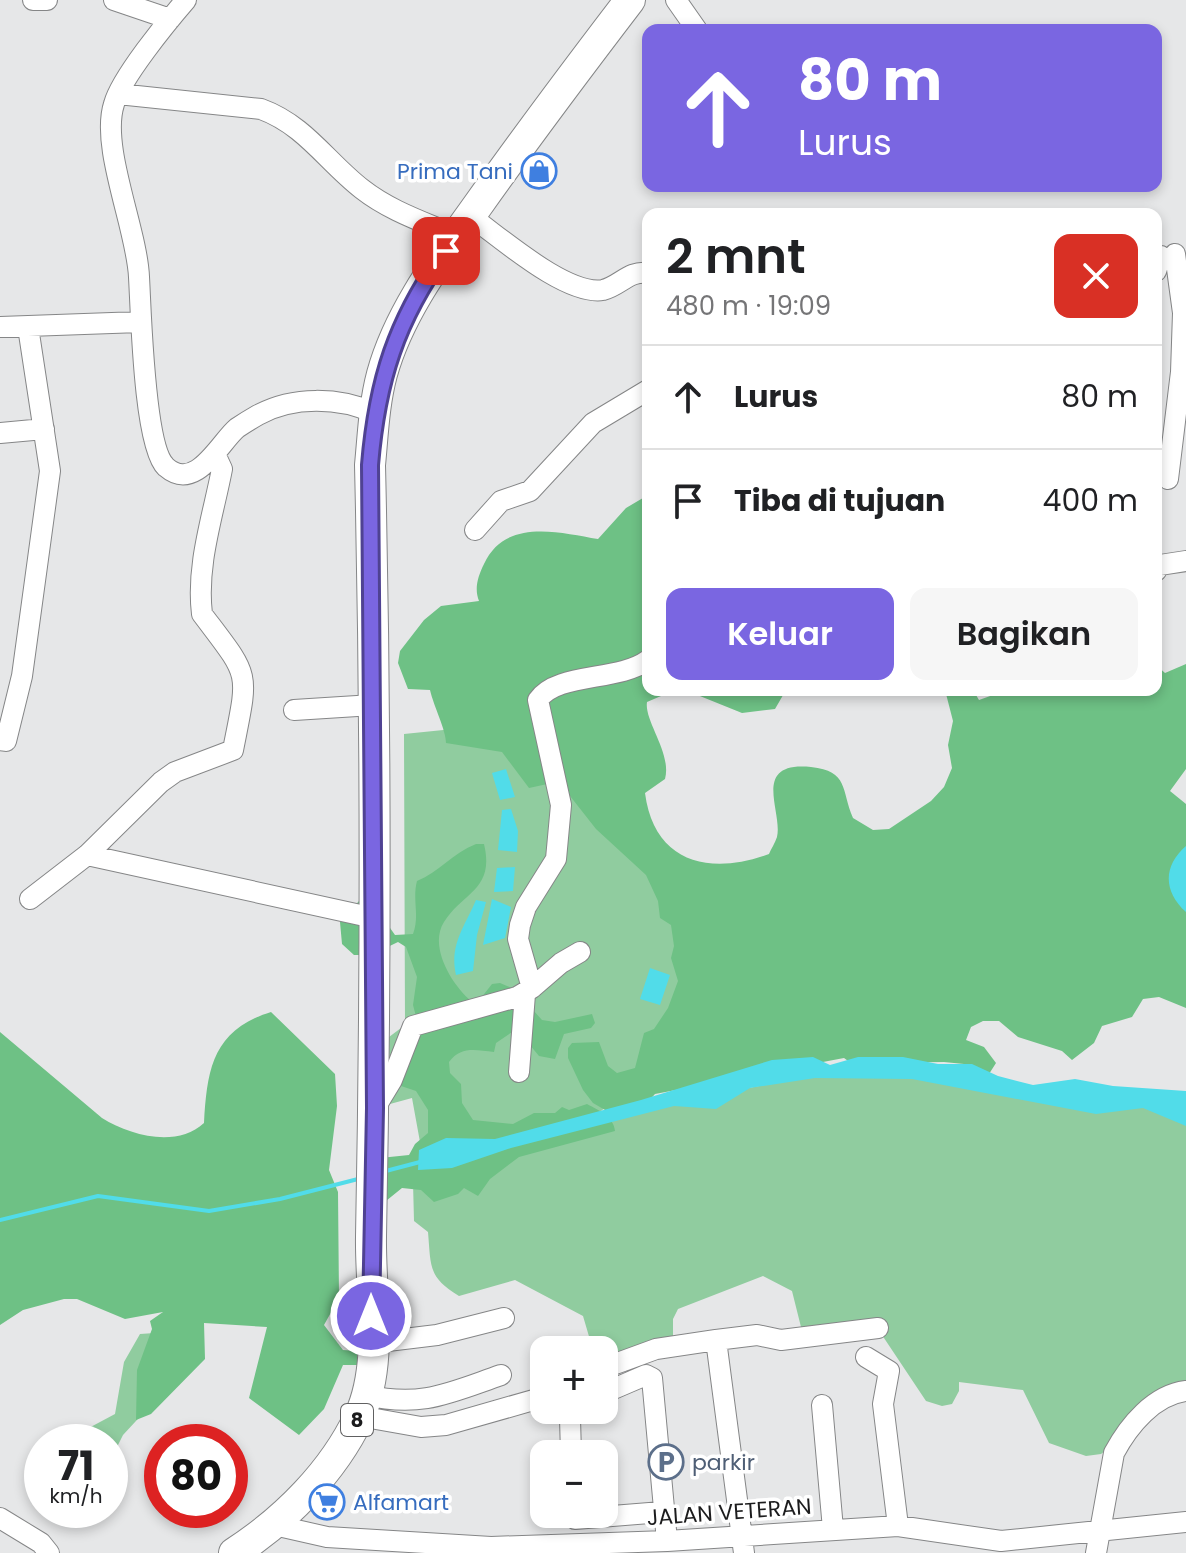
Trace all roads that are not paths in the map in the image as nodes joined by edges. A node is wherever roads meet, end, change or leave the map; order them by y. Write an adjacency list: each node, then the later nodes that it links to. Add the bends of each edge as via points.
1 (33, 0): 2 (street)
2 (47, 0)
3 (114, 0): 7 (street)
4 (186, 0): 7 (street)
5 (630, 0): 10 (highway, 8)
6 (676, 0): 8 (street)
7 (170, 19): 9 (street)
8 (693, 24)
9 (118, 94): 10 (street, via 261,109 281,116 386,206); 13 (street, via 112,140 139,273)
10 (463, 226): 12 (street, via 581,288 605,290); 17 (highway, 8, via 405,319 383,372)
11 (1167, 258): 21 (street, via 1183,313)
12 (642, 273)
13 (140, 322): 15 (street); 20 (street, via 159,456 179,473 197,470)
14 (0, 327): 15 (street)
15 (28, 327): 18 (street)
16 (642, 394): 22 (street, via 593,423 530,491 501,501)
17 (374, 413): 20 (street, via 349,402 319,400 275,410 237,428); 26 (highway, 8)
18 (44, 429): 19 (street); 28 (street, via 50,471 22,676 6,741)
19 (0, 433)
20 (216, 456): 29 (street, via 222,469 200,603 202,614 245,674 233,750 175,772)
21 (1168, 479)
22 (475, 530)
23 (1186, 561): 24 (street)
24 (1162, 565)
25 (642, 664): 33 (street, via 630,671 552,686 538,700 561,805 556,859 520,925)
26 (373, 705): 27 (street); 31 (highway, 8)
27 (294, 710)
28 (0, 740)
29 (87, 855): 30 (street); 31 (street)
30 (30, 899)
31 (374, 918): 35 (highway, 8)
32 (580, 952): 33 (street)
33 (528, 991): 34 (street); 35 (street, via 413,1026)
34 (519, 1072)
35 (375, 1108): 39 (highway, 8)
36 (504, 1318): 39 (street, via 437,1335)
37 (878, 1328): 38 (street, via 781,1340 762,1335)
38 (716, 1340): 41 (street, via 656,1349); 58 (street)
39 (371, 1343): 47 (highway, 8)
40 (866, 1357): 53 (street, via 889,1371 883,1404)
41 (618, 1363)
42 (501, 1375): 47 (street, via 415,1402)
43 (618, 1387): 48 (street, via 646,1375 652,1378)
44 (1186, 1391): 56 (street, via 1173,1392 1152,1406 1121,1440)
45 (530, 1401): 47 (street, via 421,1427)
46 (822, 1405): 55 (street)
47 (363, 1406): 52 (highway, 8, via 320,1477)
48 (662, 1512): 49 (street); 57 (street)
49 (618, 1514)
50 (0, 1518): 63 (street)
51 (1186, 1522): 56 (street, JALAN VETERAN)
52 (274, 1525): 61 (street, JALAN VETERAN); 64 (highway, 8)
53 (898, 1526): 55 (street, JALAN VETERAN); 56 (street, JALAN VETERAN, via 988,1541)
54 (569, 1528): 59 (street)
55 (833, 1529): 58 (street, JALAN VETERAN)
56 (1097, 1529): 65 (street)
57 (667, 1541): 59 (street, JALAN VETERAN); 60 (street, JALAN VETERAN)
58 (743, 1544): 60 (street, JALAN VETERAN)
59 (562, 1545): 62 (street, JALAN VETERAN)
60 (710, 1546)
61 (418, 1548): 62 (street, JALAN VETERAN)
62 (490, 1550)
63 (49, 1553)
64 (234, 1553)
65 (1096, 1553)

